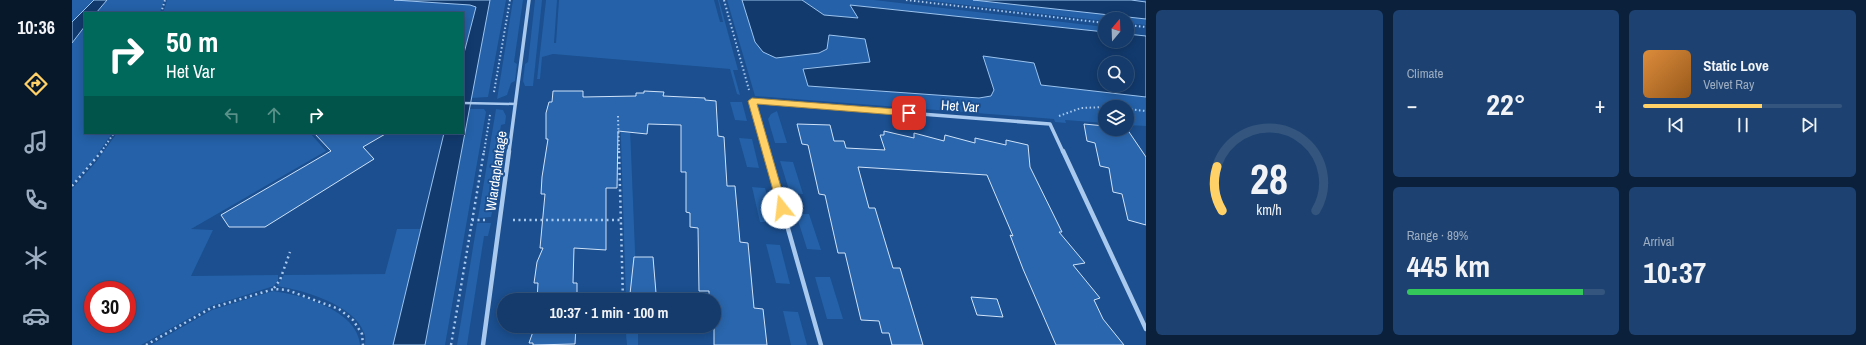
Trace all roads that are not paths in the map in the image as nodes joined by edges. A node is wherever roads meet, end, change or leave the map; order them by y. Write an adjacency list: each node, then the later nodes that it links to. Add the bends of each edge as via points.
1 (529, 0): 3 (street, Wiardaplantage)
2 (464, 103): 3 (lane)
3 (516, 104): 5 (street, Wiardaplantage)
4 (1146, 329): 6 (street, Het Var, via 1050,124 752,101)
5 (483, 345)
6 (821, 345)

